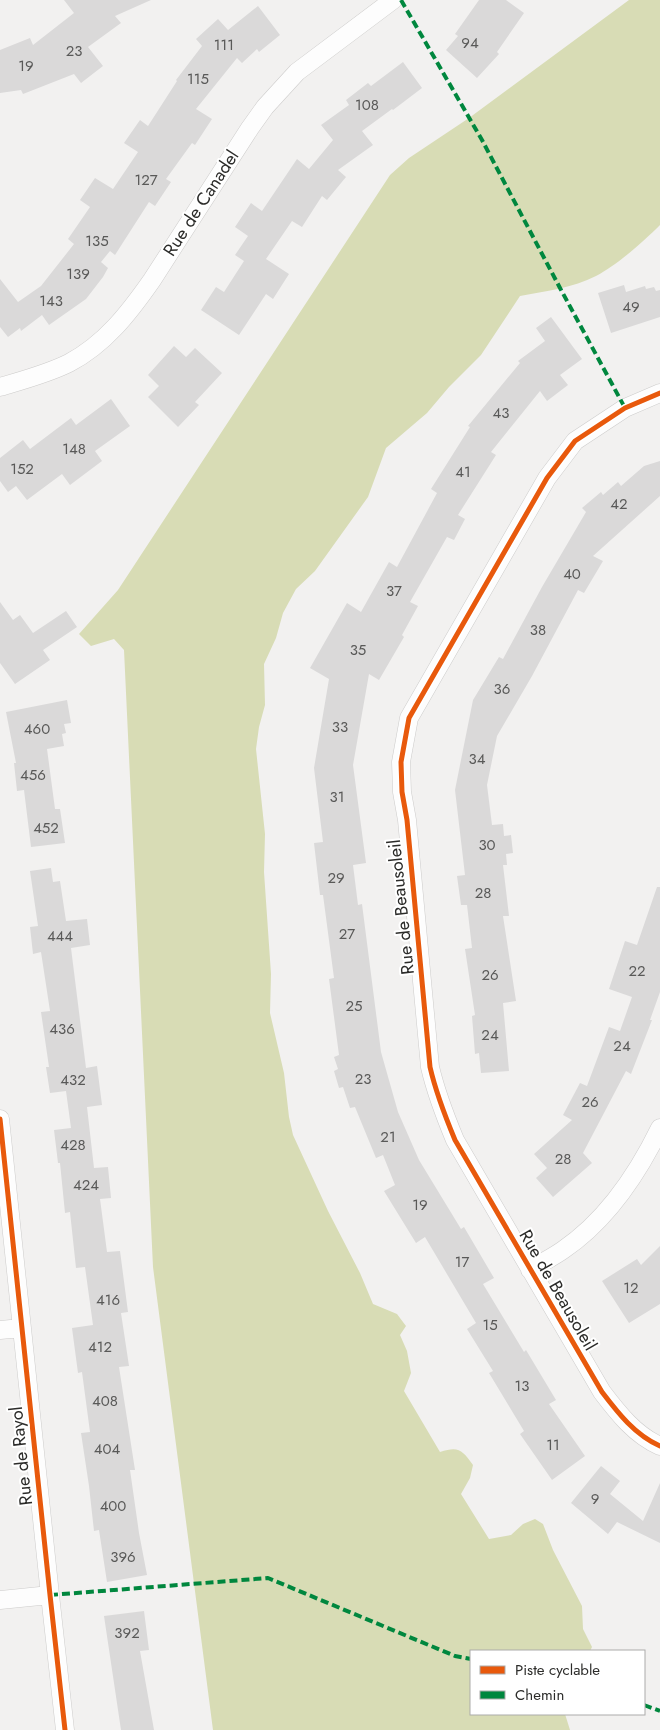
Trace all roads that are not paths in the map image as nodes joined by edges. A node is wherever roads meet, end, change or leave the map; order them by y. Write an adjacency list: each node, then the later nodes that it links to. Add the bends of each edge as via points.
1 (393, 0): 2 (street, Rue de Canadel, via 297,72 271,100 142,294 104,339 68,363)
2 (0, 387)
3 (660, 393): 6 (street, Rue de Beausoleil, via 625,408 575,441 547,478 409,718 401,762 430,1067 455,1140)
4 (0, 1119): 7 (street, Rue de Rayol)
5 (660, 1128): 6 (street, via 646,1156 603,1216 564,1250)
6 (530, 1270): 9 (street, Rue de Beausoleil, via 607,1399 635,1430)
7 (22, 1328): 8 (street); 10 (street, Rue de Rayol)
8 (0, 1330)
9 (660, 1446)
10 (50, 1595): 11 (street); 12 (street, Rue de Rayol)
11 (0, 1600)
12 (65, 1730)

